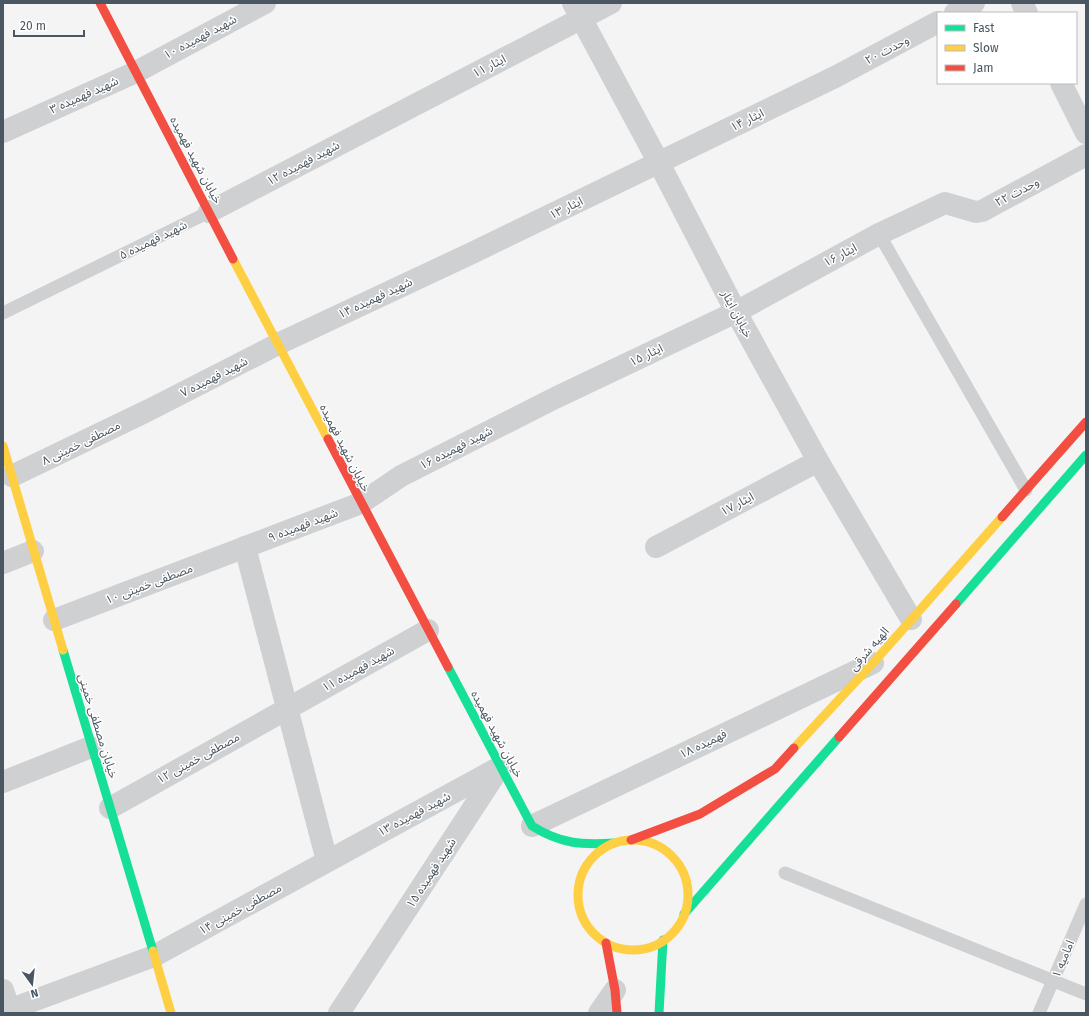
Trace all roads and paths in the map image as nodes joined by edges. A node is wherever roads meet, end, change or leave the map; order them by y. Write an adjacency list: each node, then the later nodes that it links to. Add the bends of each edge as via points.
1 (100, 3): 10 (street, خیابان شهید فهمیده)
2 (265, 3): 10 (street, شهید فهمیده ۱۰)
3 (611, 3): 6 (street, ایثار ۱۱)
4 (974, 3): 7 (street)
5 (1022, 3): 8 (street)
6 (577, 11): 13 (street, ایثار ۱۱); 17 (street, خیابان ایثار)
7 (957, 12)
8 (1026, 12)
9 (937, 23): 11 (street, وحدت ۲۰)
10 (136, 72): 14 (street, شهید فهمیده ۳); 19 (street, خیابان شهید فهمیده)
11 (835, 77): 17 (street, ایثار ۱۴)
12 (1062, 84): 15 (street)
13 (397, 114): 19 (street, شهید فهمیده ۱۲)
14 (3, 132)
15 (1086, 133)
16 (1086, 155): 18 (street, وحدت ۲۲, via 982,211 976,212)
17 (659, 163): 21 (street, ایثار ۱۳); 22 (street, خیابان ایثار)
18 (945, 203): 20 (street, ایثار ۱۶)
19 (209, 212): 23 (lane, شهید فهمیده ۵); 24 (street, خیابان شهید فهمیده)
20 (879, 234): 22 (street, ایثار ۱۶); 32 (lane)
21 (472, 253): 24 (street, شهید فهمیده ۱۴)
22 (736, 312): 25 (street, ایثار ۱۵); 30 (street, خیابان ایثار)
23 (3, 313)
24 (278, 344): 26 (street, شهید فهمیده ۷); 33 (street, خیابان شهید فهمیده)
25 (555, 398): 33 (street, شهید فهمیده ۱۶, via 401,476)
26 (149, 410): 31 (street, مصطفی خمینی ۸)
27 (1086, 422): 32 (street, الهیه شرقی)
28 (3, 446): 31 (street, خیابان مصطفی خمینی)
29 (1086, 455): 53 (street)
30 (818, 461): 35 (street, ایثار ۱۷); 38 (street, خیابان ایثار)
31 (12, 476): 36 (street, خیابان مصطفی خمینی)
32 (1026, 490): 38 (street, الهیه شرقی)
33 (361, 504): 34 (street, شهید فهمیده ۹); 40 (street, خیابان شهید فهمیده)
34 (245, 547): 39 (street, مصطفی خمینی ۱۰); 42 (street)
35 (656, 547)
36 (33, 551): 37 (street); 39 (street, خیابان مصطفی خمینی)
37 (3, 563)
38 (910, 619): 41 (street, الهیه شرقی)
39 (54, 620): 43 (street, خیابان مصطفی خمینی)
40 (428, 630): 42 (street, شهید فهمیده ۱۱); 44 (street, خیابان شهید فهمیده)
41 (873, 663): 47 (street, فهمیده ۱۸); 48 (street, الهیه شرقی, via 775,769 700,814)
42 (287, 708): 46 (street, مصطفی خمینی ۱۲); 50 (street)
43 (91, 747): 45 (street); 46 (street, خیابان مصطفی خمینی)
44 (500, 767): 47 (street, خیابان شهید فهمیده); 50 (street, شهید فهمیده ۱۳); 62 (street, شهید فهمیده ۱۵)
45 (3, 782)
46 (110, 808): 56 (street, خیابان مصطفی خمینی)
47 (532, 826): 49 (street, خیابان شهید فهمیده, via 548,837 576,845)
48 (631, 840): 49 (street); 53 (street, via 657,845 677,863 684,874 687,887)
49 (614, 843): 55 (street, via 598,852 586,865 579,882 577,899 582,917 592,932)
50 (327, 861): 56 (street, مصطفی خمینی ۱۴)
51 (785, 873): 57 (lane)
52 (1086, 904): 57 (lane, امامیه ۱)
53 (684, 914): 54 (street, via 676,929)
54 (663, 940): 55 (street, via 641,949 617,947); 65 (street)
55 (606, 943): 58 (street)
56 (154, 956): 60 (street, مصطفی خمینی ۱۴); 61 (street, خیابان مصطفی خمینی)
57 (1053, 981): 59 (lane); 66 (lane, امامیه ۱)
58 (614, 990): 63 (street); 64 (street)
59 (1086, 994)
60 (7, 1006)
61 (171, 1013)
62 (339, 1013)
63 (599, 1013)
64 (616, 1013)
65 (659, 1013)
66 (1039, 1013)

